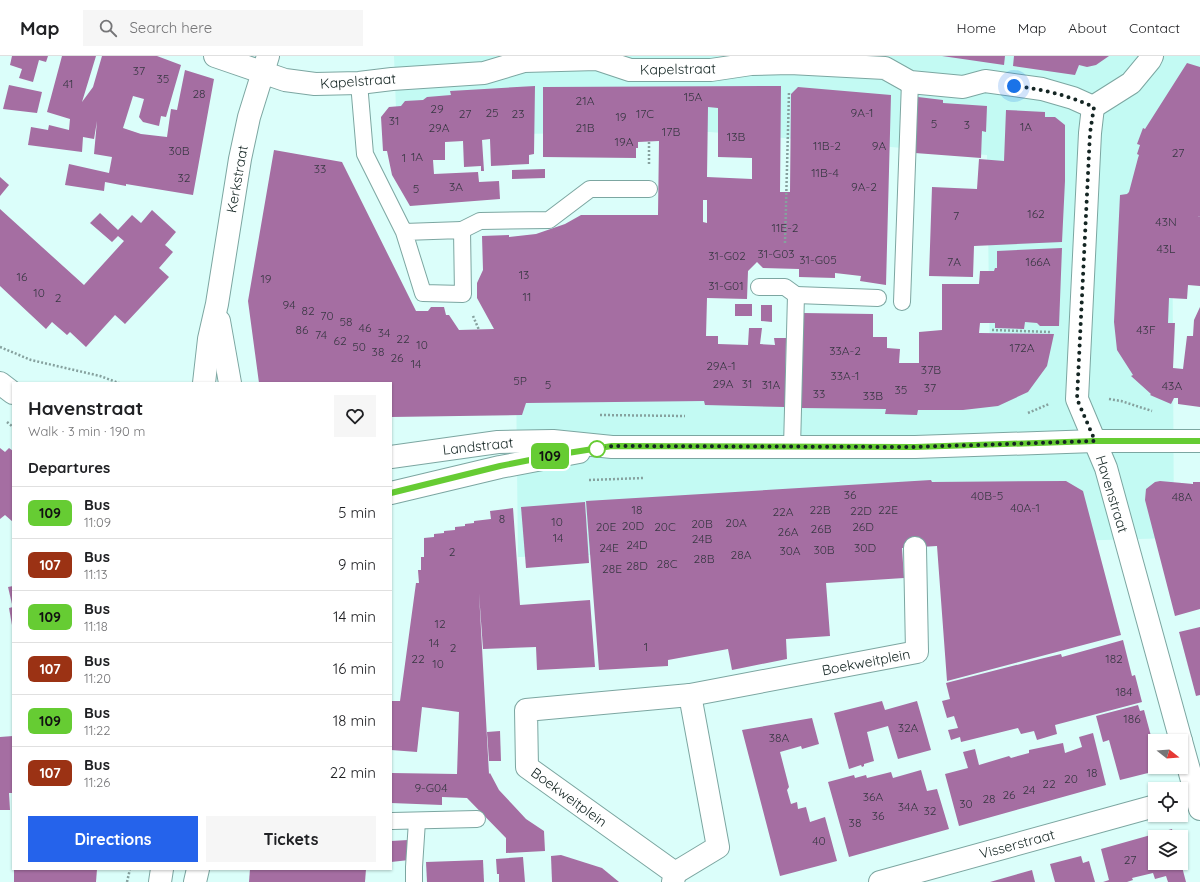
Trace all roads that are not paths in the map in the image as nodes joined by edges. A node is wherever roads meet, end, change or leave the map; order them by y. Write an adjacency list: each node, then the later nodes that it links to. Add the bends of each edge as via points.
1 (215, 56): 3 (street, Kapelstraat)
2 (1152, 56): 6 (street, via 1131,83)
3 (266, 64): 5 (street, Kapelstraat, via 285,80 315,84); 14 (street, Kerkstraat, via 249,117 240,159)
4 (910, 82): 5 (street, Kapelstraat, via 885,68 790,63 751,64 711,70 630,70 596,59 524,61 484,73); 6 (street, Kapelstraat, via 963,87 985,82 1042,90 1073,98); 13 (lane)
5 (359, 83): 9 (lane, via 365,154)
6 (1094, 107): 19 (street, Havenstraat, via 1090,133 1077,399)
7 (649, 189): 8 (lane, via 590,190 549,220 480,221)
8 (462, 230): 9 (lane); 9 (lane, via 463,294 423,293)
9 (404, 232)
10 (759, 287): 11 (lane, via 785,287)
11 (796, 295): 12 (lane); 22 (lane)
12 (878, 298)
13 (902, 302)
14 (217, 304): 15 (street, Kerkstraat, via 209,339); 16 (street, Kerkstraat)
15 (204, 382)
16 (230, 382)
17 (0, 383): 18 (street)
18 (12, 392)
19 (1095, 441): 20 (street, Landstraat); 22 (street, Landstraat, via 915,447); 27 (street, Havenstraat, via 1106,468)
20 (1200, 441)
21 (612, 446): 22 (street, Landstraat); 23 (street, Landstraat, via 553,441 498,442); 24 (street, Landstraat, via 500,466)
22 (792, 447)
23 (392, 457)
24 (392, 493)
25 (915, 548): 26 (street, Boekweitplein, via 917,652)
26 (690, 696): 36 (street, Boekweitplein, via 718,847); 36 (street, Boekweitplein, via 526,710 527,767)
27 (1179, 734)
28 (1188, 772): 29 (street, Havenstraat)
29 (1194, 799)
30 (1148, 808): 40 (street, Visserstraat)
31 (477, 819): 33 (lane)
32 (392, 821): 33 (lane)
33 (417, 821): 39 (lane)
34 (162, 870): 37 (street)
35 (198, 870): 38 (street)
36 (674, 877)
37 (160, 882)
38 (195, 882)
39 (414, 882)
40 (880, 882)

